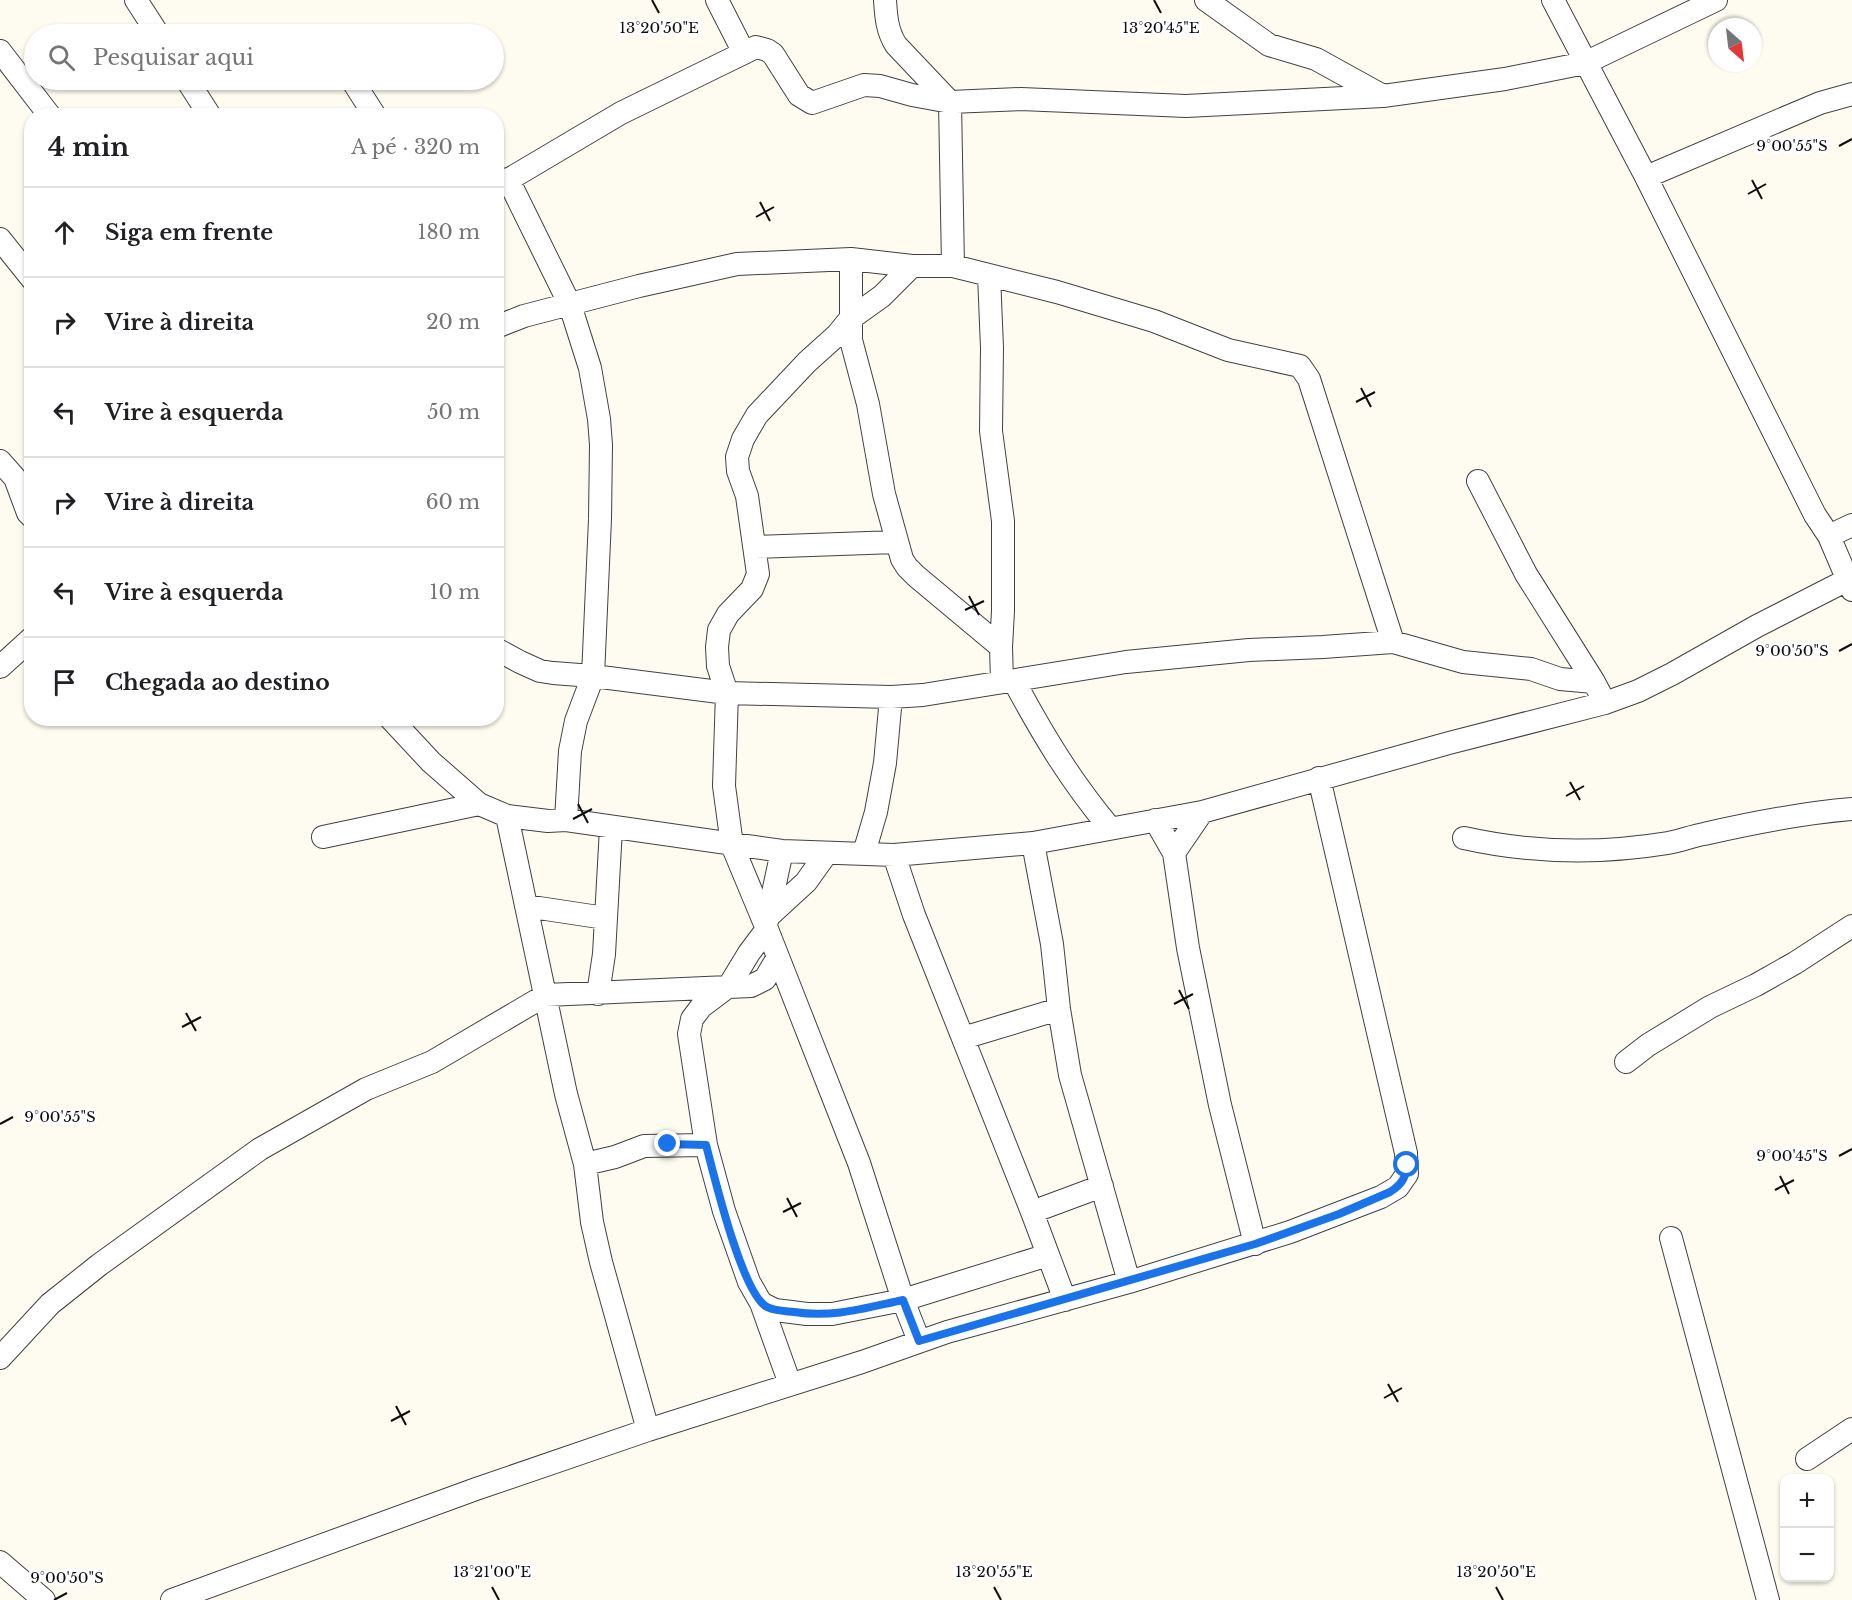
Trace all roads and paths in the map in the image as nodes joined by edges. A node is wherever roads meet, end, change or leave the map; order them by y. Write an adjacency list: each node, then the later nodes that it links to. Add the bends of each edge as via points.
1 (136, 0): 7 (street)
2 (717, 0): 9 (street)
3 (885, 0): 17 (street, via 887,22 896,45)
4 (1206, 0): 16 (street, via 1269,45 1316,59)
5 (1552, 0): 10 (street)
6 (1716, 0): 10 (street)
7 (152, 24)
8 (0, 51): 11 (street)
9 (744, 53): 17 (street, via 756,47 767,50 799,95 812,103 864,85); 22 (street, via 621,113)
10 (1585, 63): 16 (street, via 1504,80); 21 (street)
11 (24, 82)
12 (30, 90): 18 (street)
13 (193, 90): 19 (street)
14 (358, 90): 20 (street)
15 (1852, 94): 21 (street, via 1820,103)
16 (1383, 96): 17 (street, via 1186,106 1021,99)
17 (950, 102): 27 (street)
18 (44, 108)
19 (205, 108)
20 (370, 108)
21 (1646, 177): 37 (street)
22 (504, 182)
23 (504, 187): 30 (street)
24 (0, 239): 28 (street)
25 (851, 260): 26 (street); 30 (street, via 737,264); 31 (street)
26 (912, 266): 27 (street); 31 (street, via 882,296)
27 (953, 266): 29 (street)
28 (24, 269)
29 (989, 275): 41 (street, via 1154,321 1228,350 1300,366 1309,379); 43 (street, via 990,431 1003,521)
30 (570, 305): 32 (street); 46 (street, via 590,368 601,446)
31 (850, 319): 38 (street, via 854,357 868,404); 39 (street, via 757,415 743,439 736,457)
32 (504, 324)
33 (0, 462): 35 (street, via 15,478)
34 (1478, 481): 48 (street, via 1526,574)
35 (24, 502)
36 (1852, 525): 37 (street)
37 (1829, 536): 40 (street)
38 (896, 542): 39 (street); 43 (street, via 907,567)
39 (755, 547): 49 (street, via 758,574 752,589 728,614 719,630 718,666)
40 (1850, 585): 51 (street, via 1757,626 1638,691)
41 (1393, 642): 47 (street, via 1126,662); 48 (street, via 1463,662 1531,669 1560,679)
42 (24, 645): 45 (street)
43 (1000, 647): 47 (street)
44 (504, 653): 46 (street, via 540,670)
45 (0, 667)
46 (593, 676): 49 (street); 58 (street, via 576,721 570,751)
47 (1017, 680): 50 (street); 61 (street, via 1028,707 1064,768)
48 (1594, 682): 51 (street)
49 (727, 693): 50 (street); 65 (street, via 724,786)
50 (891, 697): 69 (street, via 876,812)
51 (1605, 703): 53 (street)
52 (397, 726): 54 (street)
53 (1319, 778): 56 (street); 87 (street, via 1398,1115 1407,1174 1398,1187 1381,1197)
54 (479, 804): 57 (street); 62 (street)
55 (1852, 809): 63 (street, via 1620,849 1526,849)
56 (1202, 812): 59 (street); 67 (street)
57 (507, 816): 58 (street); 71 (street)
58 (567, 820): 60 (street)
59 (1155, 820): 61 (street); 67 (street)
60 (611, 828): 65 (street); 72 (street)
61 (1110, 828): 64 (street)
62 (323, 837)
63 (1464, 838)
64 (1033, 843): 70 (street); 79 (street, via 1052,944)
65 (732, 844): 66 (street); 73 (street)
66 (782, 851): 68 (street); 73 (street)
67 (1174, 853): 87 (street, via 1188,948 1220,1105)
68 (826, 854): 69 (street); 73 (street)
69 (864, 854): 70 (street)
70 (894, 855): 80 (street)
71 (526, 906): 72 (street); 78 (street)
72 (606, 918): 77 (street)
73 (768, 924): 75 (street); 76 (street)
74 (1852, 926): 81 (street, via 1785,968 1692,1018)
75 (778, 957): 76 (street, via 760,983); 90 (street, via 859,1163)
76 (729, 986): 77 (street); 82 (street, via 701,1007 692,1019 689,1034)
77 (598, 994): 78 (street)
78 (546, 995): 83 (street); 94 (street, via 432,1062 366,1089 260,1149 58,1298)
79 (1059, 1010): 80 (street); 84 (street, via 1070,1075)
80 (963, 1038): 85 (street)
81 (1626, 1062)
82 (706, 1145): 83 (street, via 644,1146); 92 (street, via 740,1260)
83 (585, 1164): 97 (street, via 601,1262)
84 (1102, 1186): 85 (street); 89 (street)
85 (1032, 1212): 88 (street)
86 (1671, 1238): 102 (street)
87 (1255, 1244): 89 (street)
88 (1048, 1255): 90 (street); 91 (street)
89 (1129, 1282): 91 (street)
90 (903, 1300): 92 (street, via 822,1315 775,1310); 93 (street)
91 (1065, 1300): 93 (street)
92 (761, 1303): 95 (street)
93 (919, 1341): 95 (street)
94 (0, 1358)
95 (790, 1384): 97 (street)
96 (1852, 1429): 98 (street)
97 (648, 1430): 101 (street)
98 (1807, 1459)
99 (0, 1562): 100 (street)
100 (44, 1600)
101 (172, 1600)
102 (1768, 1600)

